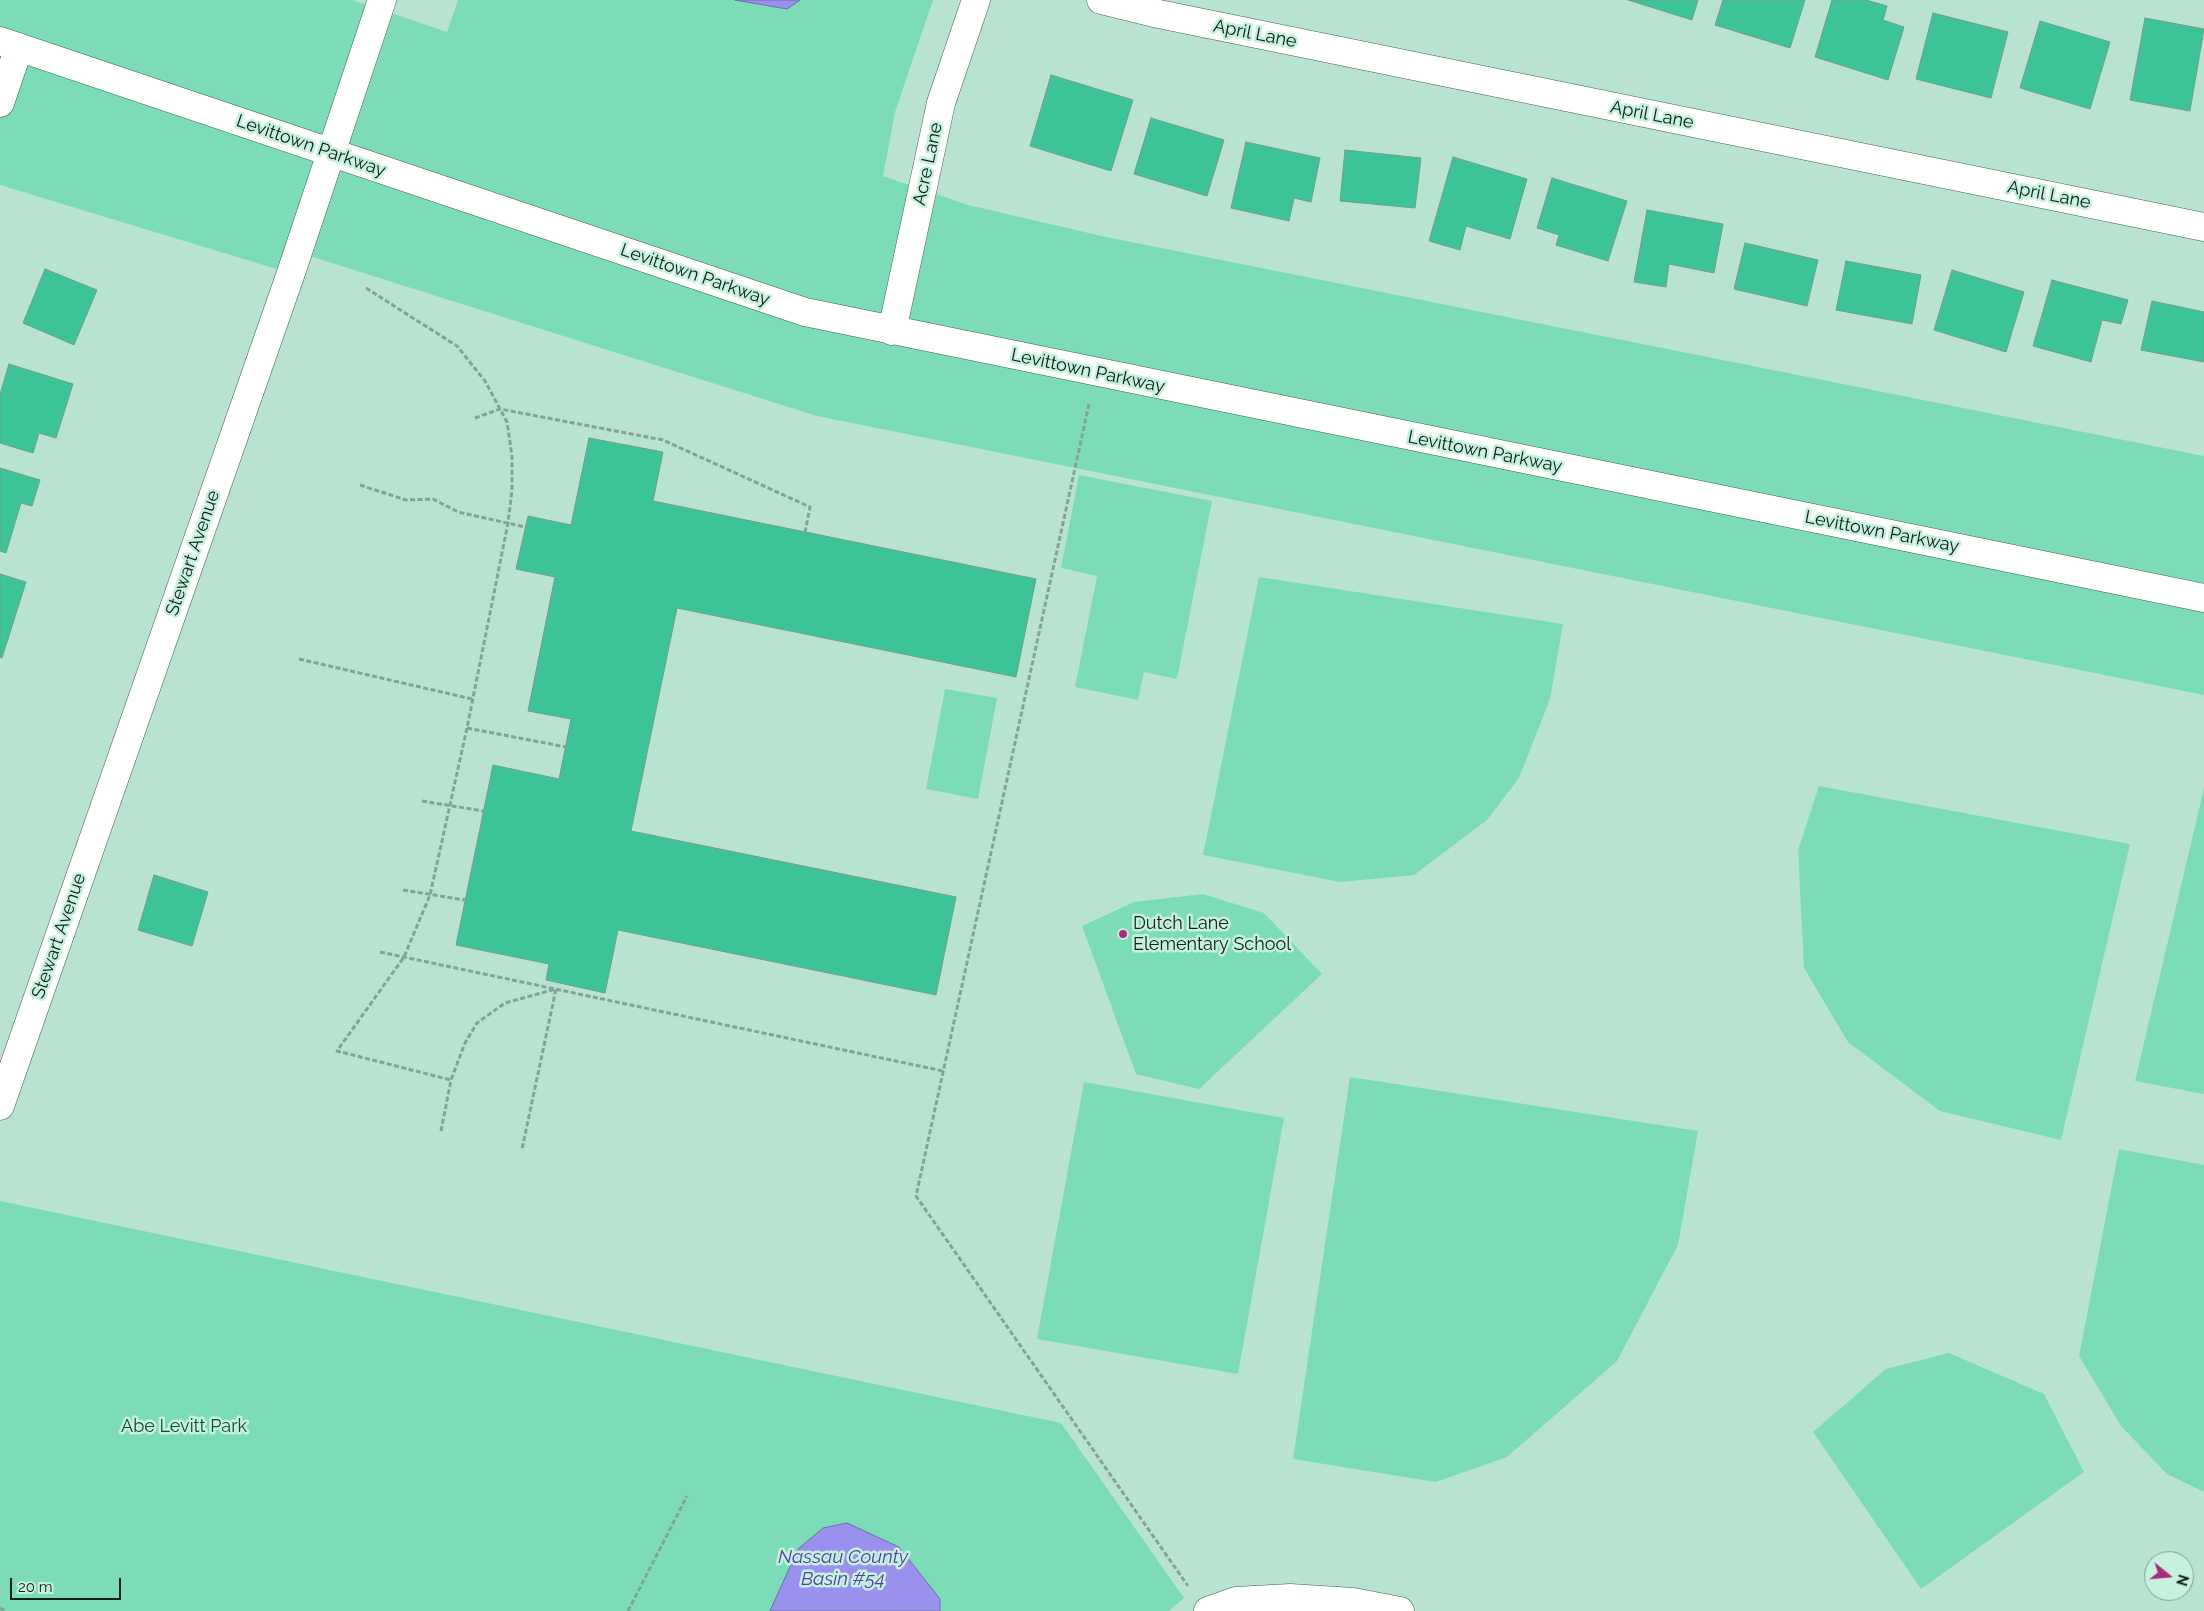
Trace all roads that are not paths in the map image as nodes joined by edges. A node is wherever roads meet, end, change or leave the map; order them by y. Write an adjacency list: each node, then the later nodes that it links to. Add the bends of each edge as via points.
1 (382, 0): 6 (street, Stewart Avenue)
2 (976, 0): 8 (street, Acre Lane, via 941,103)
3 (1101, 0): 7 (street, April Lane, via 1154,14)
4 (10, 44): 5 (street); 6 (street, Levittown Parkway)
5 (0, 103)
6 (330, 152): 8 (street, Levittown Parkway, via 806,312); 10 (street, Stewart Avenue)
7 (2204, 227)
8 (892, 331): 9 (street, Levittown Parkway)
9 (2204, 598)
10 (0, 1106)
11 (1208, 1611): 12 (street, via 1236,1601 1290,1598 1353,1602)
12 (1400, 1611)

